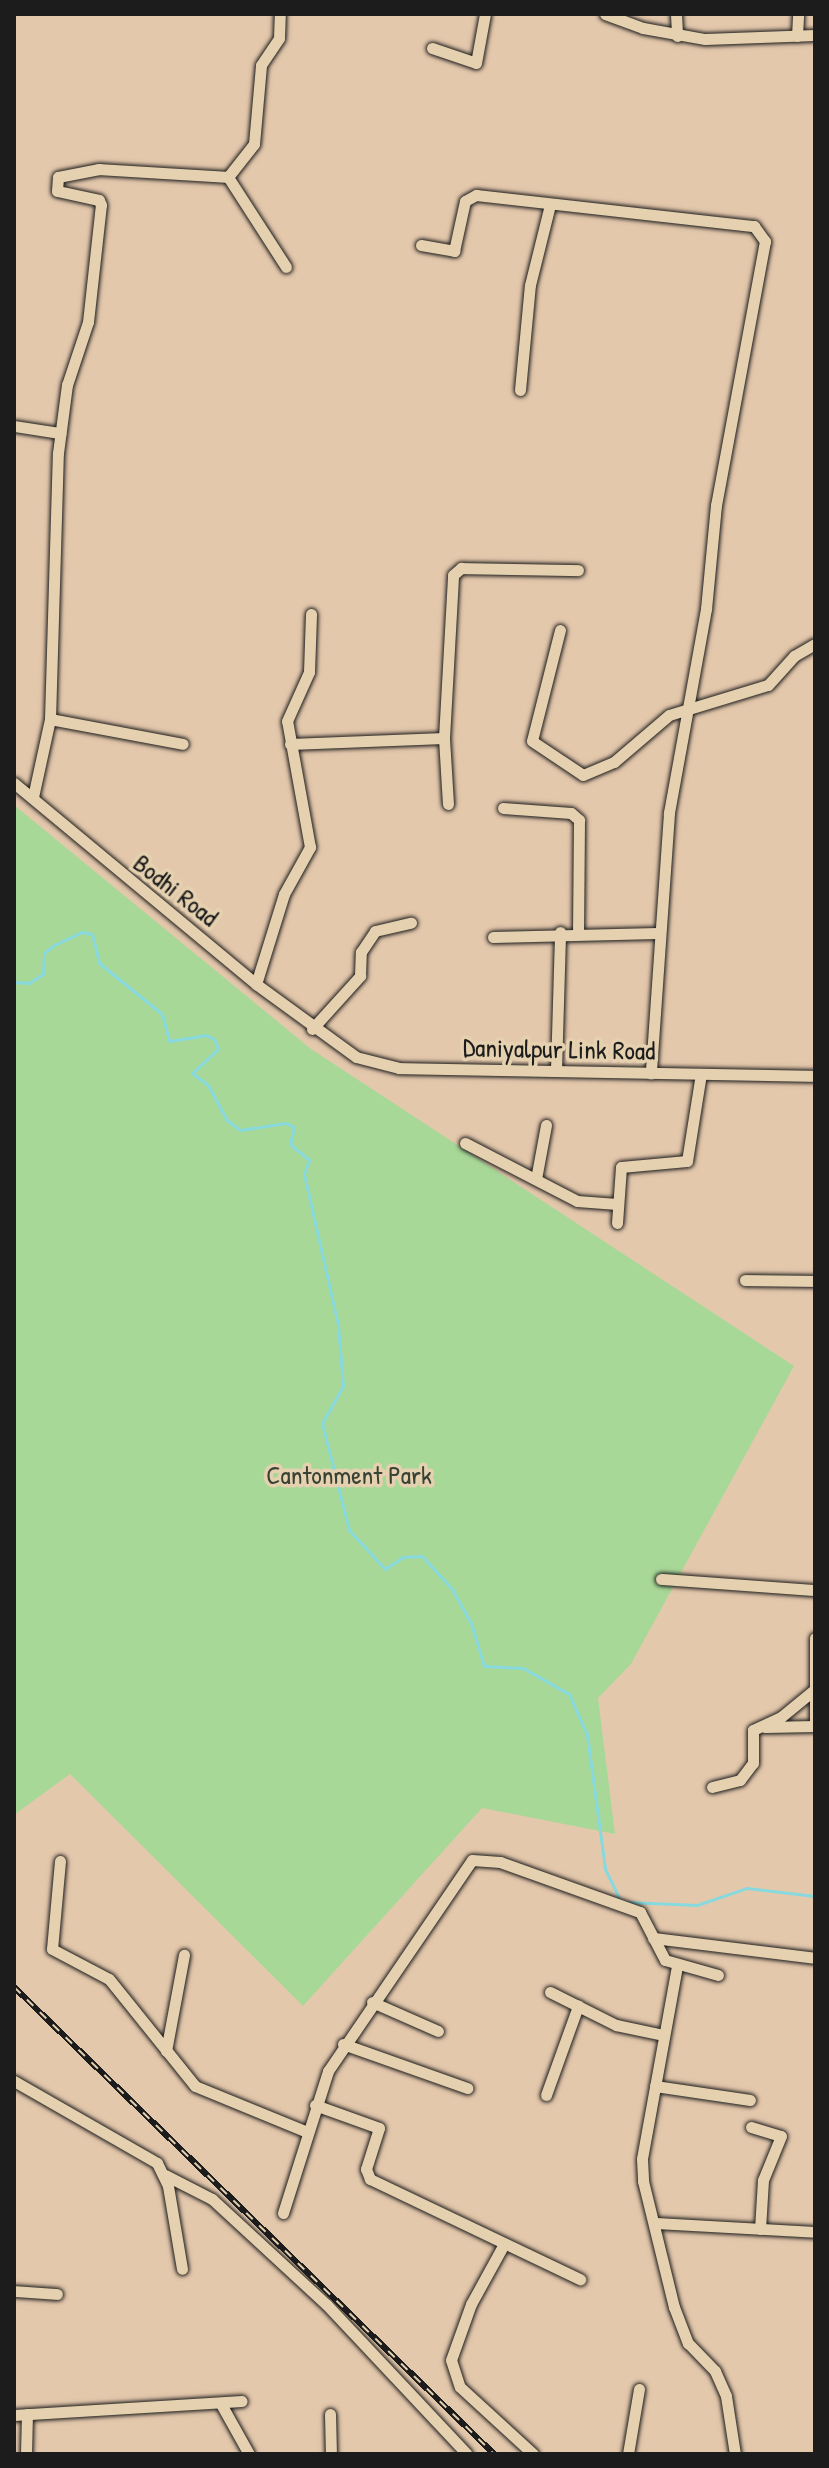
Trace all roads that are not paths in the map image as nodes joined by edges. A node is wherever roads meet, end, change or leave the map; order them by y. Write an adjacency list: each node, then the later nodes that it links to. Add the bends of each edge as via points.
1 (280, 14): 10 (street, via 279,38 261,65 254,144)
2 (485, 14): 9 (street, via 476,63)
3 (605, 14): 7 (street)
4 (676, 14): 7 (street)
5 (798, 14): 8 (street)
6 (815, 35): 8 (street)
7 (677, 36): 8 (street)
8 (797, 36)
9 (432, 48)
10 (228, 177): 13 (street); 16 (street, via 99,169 58,177 57,191 99,200 101,205 88,322 67,385)
11 (550, 205): 12 (street, via 476,195 465,201 454,251); 14 (street, via 530,285); 21 (street, via 754,226 765,241 716,505 706,609)
12 (421, 245)
13 (286, 267)
14 (520, 390)
15 (14, 426): 16 (street)
16 (60, 433): 22 (street)
17 (578, 570): 23 (street, via 456,571)
18 (311, 614): 25 (street, via 309,672 287,721)
19 (560, 630): 21 (street, via 532,741 568,766 583,775 603,769)
20 (815, 644): 21 (street, via 794,656 768,685)
21 (685, 714): 33 (street)
22 (50, 719): 24 (street); 27 (street)
23 (444, 738): 25 (street); 28 (street)
24 (183, 744)
25 (290, 744): 35 (street, via 310,847 284,894)
26 (14, 783): 27 (street, Bodhi Road)
27 (33, 797): 35 (street, Bodhi Road)
28 (448, 804)
29 (503, 808): 32 (street, via 564,811 579,820)
30 (411, 923): 36 (street, via 375,931 361,952 360,976)
31 (560, 932): 32 (street); 34 (street); 37 (street)
32 (578, 932): 33 (street)
33 (657, 933): 38 (street)
34 (493, 937)
35 (252, 981): 36 (street, Bodhi Road)
36 (312, 1029): 37 (street, Daniyalpur Link Road, via 356,1057 399,1068)
37 (556, 1070): 38 (street, Daniyalpur Link Road)
38 (651, 1073): 39 (street, Daniyalpur Link Road)
39 (701, 1074): 40 (street, Daniyalpur Link Road); 44 (street, via 687,1161 621,1167)
40 (815, 1076)
41 (546, 1125): 43 (street)
42 (465, 1143): 43 (street)
43 (536, 1179): 44 (street, via 577,1201)
44 (617, 1204): 45 (street)
45 (617, 1223)
46 (745, 1280): 47 (street)
47 (815, 1281)
48 (661, 1579): 49 (street)
49 (815, 1590)
50 (815, 1638): 51 (street)
51 (814, 1690): 52 (street); 53 (street, via 781,1717)
52 (815, 1726): 53 (street)
53 (757, 1727): 54 (street, via 751,1733 751,1768 737,1782)
54 (712, 1787)
55 (60, 1861): 67 (street, via 52,1949 109,1979)
56 (653, 1938): 58 (street); 59 (street, via 658,1954); 62 (street, via 640,1912 478,1857)
57 (184, 1955): 67 (street)
58 (815, 1958)
59 (677, 1966): 60 (street); 65 (street)
60 (718, 1975)
61 (550, 1992): 63 (street)
62 (372, 2002): 64 (street); 66 (street)
63 (578, 2006): 65 (street, via 616,2025); 71 (street)
64 (438, 2031)
65 (664, 2035): 69 (street)
66 (343, 2044): 70 (street); 73 (street)
67 (166, 2051): 75 (street, via 195,2086)
68 (14, 2081): 76 (street, via 157,2163)
69 (655, 2086): 72 (street); 78 (street, via 642,2159 646,2199)
70 (467, 2088)
71 (546, 2095)
72 (750, 2100)
73 (315, 2105): 75 (street); 81 (street, via 379,2128 366,2169 370,2179)
74 (751, 2127): 79 (street, via 781,2136 763,2180)
75 (307, 2132): 77 (street)
76 (165, 2175): 82 (street); 95 (street, via 212,2199 322,2301)
77 (283, 2213)
78 (656, 2223): 79 (street); 98 (street, via 684,2334 715,2371 730,2406)
79 (760, 2229): 80 (street)
80 (815, 2232)
81 (504, 2244): 83 (street); 96 (street, via 471,2304 451,2360 460,2387)
82 (182, 2269)
83 (580, 2279)
84 (14, 2291): 85 (street)
85 (57, 2294)
86 (639, 2389): 97 (street)
87 (242, 2401): 88 (street)
88 (221, 2404): 89 (street); 93 (street)
89 (27, 2414): 91 (street); 92 (street)
90 (330, 2414): 94 (street)
91 (14, 2415)
92 (26, 2454)
93 (249, 2454)
94 (331, 2454)
95 (467, 2454)
96 (533, 2454)
97 (628, 2454)
98 (735, 2454)

